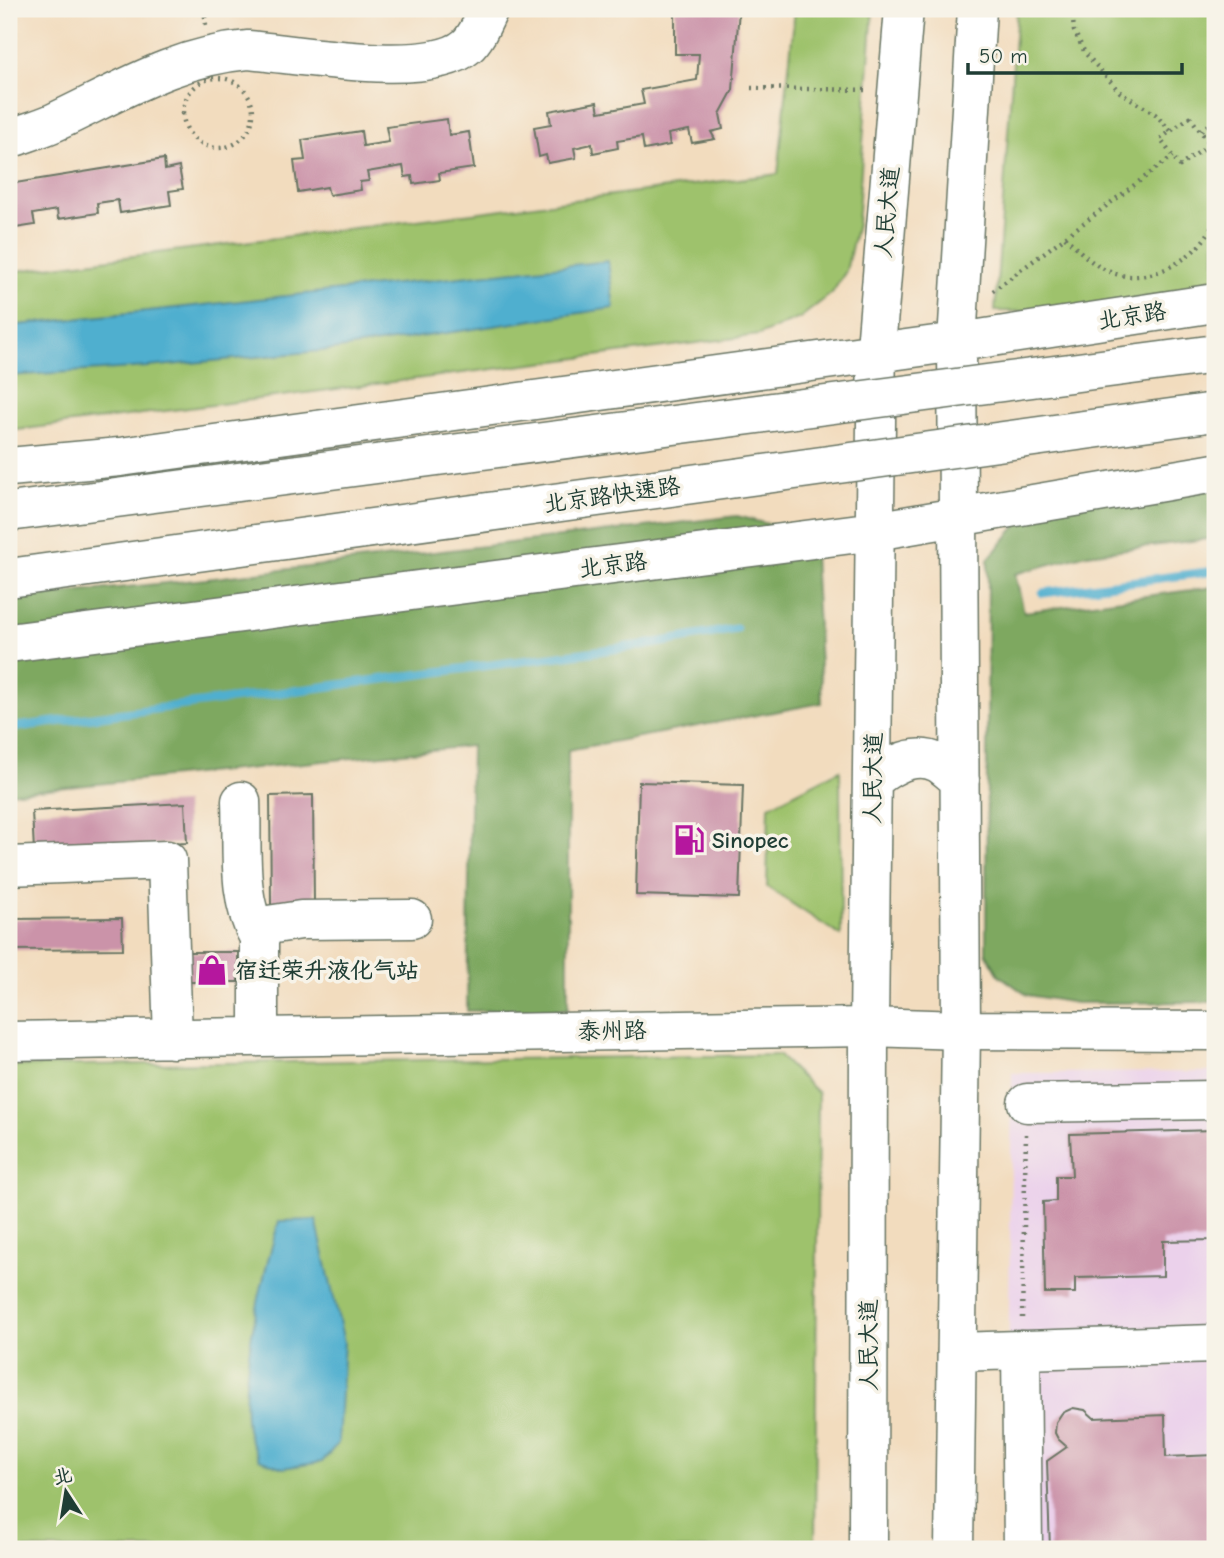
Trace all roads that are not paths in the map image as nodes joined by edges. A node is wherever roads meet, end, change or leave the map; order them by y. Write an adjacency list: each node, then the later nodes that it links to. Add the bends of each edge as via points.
1 (489, 9): 4 (main road, via 466,47 446,56 380,63 226,52 152,74)
2 (904, 9): 7 (main road, 人民大道)
3 (977, 9): 6 (main road)
4 (9, 139)
5 (1215, 303): 6 (main road, 北京路)
6 (957, 342): 7 (main road, 北京路); 13 (main road)
7 (877, 353): 10 (main road, 北京路, via 120,457); 14 (main road, 人民大道)
8 (1208, 355): 12 (main road, bridge)
9 (1215, 412): 15 (main road, 北京路快速路, bridge)
10 (9, 467)
11 (1215, 473): 13 (main road, 北京路)
12 (9, 512)
13 (958, 517): 14 (main road, 北京路); 18 (main road)
14 (875, 531): 16 (main road, 北京路); 17 (main road, 人民大道)
15 (9, 578)
16 (9, 643)
17 (873, 780): 18 (main road, via 892,764 916,759 936,762); 23 (main road, 人民大道)
18 (960, 780): 24 (main road)
19 (241, 801): 22 (main road, via 244,902)
20 (9, 866): 27 (main road, via 167,860)
21 (412, 919): 22 (main road, via 301,920 268,925)
22 (259, 938): 26 (main road)
23 (869, 1027): 24 (main road, 泰州路); 26 (main road, 泰州路); 34 (main road, 人民大道)
24 (961, 1030): 25 (main road, 泰州路); 33 (main road)
25 (1215, 1031)
26 (259, 1037): 27 (main road, 泰州路)
27 (173, 1039): 28 (main road, 泰州路)
28 (9, 1041)
29 (1215, 1100): 30 (main road)
30 (1027, 1103)
31 (1215, 1344): 32 (main road)
32 (1021, 1350): 33 (main road); 36 (main road)
33 (957, 1352): 35 (main road)
34 (868, 1549)
35 (954, 1549)
36 (1023, 1549)

